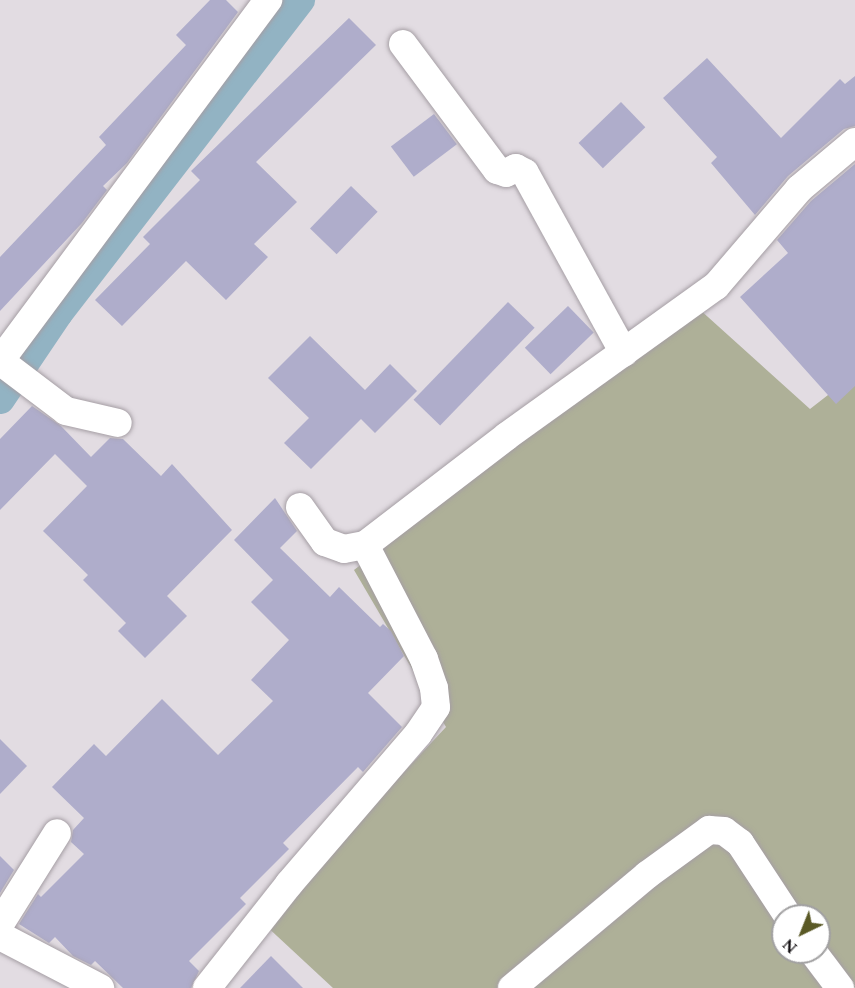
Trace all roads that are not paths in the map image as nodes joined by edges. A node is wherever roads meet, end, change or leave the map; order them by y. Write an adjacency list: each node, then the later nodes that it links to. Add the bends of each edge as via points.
1 (268, 0): 5 (street)
2 (403, 44): 4 (street, via 497,170 506,173 516,168 525,173)
3 (855, 142): 4 (street, via 799,189 716,286)
4 (624, 353): 8 (street)
5 (3, 363): 6 (street, via 66,411)
6 (118, 423)
7 (300, 507): 8 (street, via 325,542 344,549)
8 (365, 545): 15 (street, via 424,659 436,707 418,734 289,884)
9 (57, 833): 11 (street)
10 (781, 904): 16 (street, via 740,843 724,831 709,830 647,875)
11 (0, 924)
12 (0, 936): 14 (street)
13 (822, 964): 17 (street)
14 (100, 988)
15 (207, 988)
16 (512, 988)
17 (840, 988)

